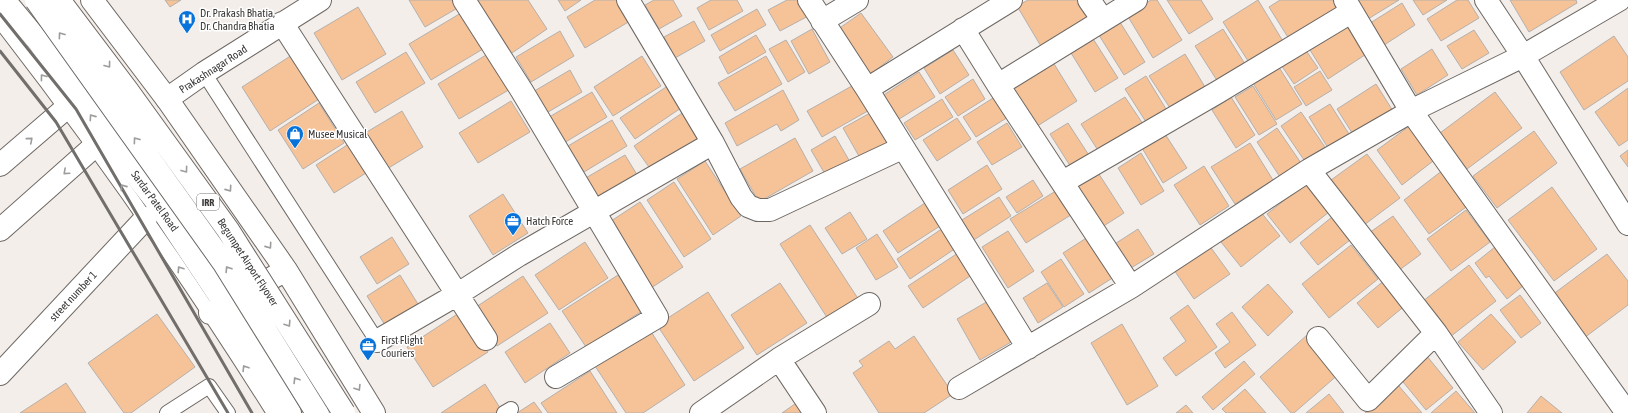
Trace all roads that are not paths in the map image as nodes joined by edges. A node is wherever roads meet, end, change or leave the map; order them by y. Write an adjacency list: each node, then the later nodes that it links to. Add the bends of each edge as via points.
1 (36, 0): 58 (street, Begumpet Airport Flyover / IRR, one-way to 1, bridge, via 223,262)
2 (59, 0): 59 (street, Begumpet Airport Flyover / IRR, one-way to 59, bridge, via 228,230)
3 (72, 0): 22 (street, via 109,44)
4 (92, 0): 22 (street, IRR)
5 (320, 0): 19 (street, Prakashnagar Road)
6 (464, 0): 35 (street)
7 (628, 0): 30 (street)
8 (809, 0): 17 (street)
9 (857, 0): 17 (street)
10 (1011, 0): 20 (street)
11 (1089, 0): 18 (street)
12 (1136, 0): 18 (street)
13 (1486, 0): 21 (street)
14 (1619, 0): 21 (street)
15 (6, 6): 27 (street, Sardar Patel Road, one-way to 15, via 39,42 20,32)
16 (1348, 6): 28 (street); 34 (street, via 1218,92)
17 (822, 20): 25 (street)
18 (1103, 20): 24 (street)
19 (282, 23): 23 (street, Prakashnagar Road); 41 (street)
20 (963, 29): 24 (street); 25 (street)
21 (1523, 56): 28 (street); 37 (street)
22 (141, 66): 26 (street, IRR)
23 (204, 73): 26 (street, Prakashnagar Road); 47 (lane)
24 (998, 85): 34 (street)
25 (866, 89): 31 (street)
26 (167, 99): 39 (street, IRR, one-way to 39)
27 (73, 103): 29 (street, Sardar Patel Road, one-way to 27); 32 (street, one-way to 27)
28 (1411, 111): 33 (street); 64 (street)
29 (100, 141): 36 (lane, one-way to 29); 38 (street, one-way to 38); 43 (street, Sardar Patel Road, via 159,205)
30 (713, 143): 31 (street, via 741,196 748,206 758,210 770,210); 35 (street)
31 (902, 148): 48 (street)
32 (0, 165)
33 (1309, 170): 40 (street); 44 (street)
34 (1063, 182): 40 (street)
35 (595, 212): 41 (street, via 519,255); 51 (street, via 657,316)
36 (146, 218): 43 (lane, one-way to 36); 50 (street, street number 1)
37 (1628, 224)
38 (0, 230)
39 (286, 270): 43 (street); 60 (street, IRR, one-way to 60)
40 (1131, 287): 48 (street)
41 (458, 294): 46 (street); 47 (street)
42 (869, 304): 49 (street)
43 (217, 308): 56 (lane, one-way to 43); 57 (street, Sardar Patel Road)
44 (1436, 333): 53 (street); 63 (street)
45 (1318, 338): 53 (street)
46 (486, 339)
47 (377, 341)
48 (1028, 348): 52 (street)
49 (779, 359): 61 (street); 62 (street)
50 (0, 374)
51 (556, 377)
52 (959, 388)
53 (1361, 407)
54 (167, 413): 55 (lane, via 209,386)
55 (228, 413)
56 (274, 413)
57 (290, 413)
58 (317, 413)
59 (344, 413)
60 (374, 413)
61 (701, 413)
62 (815, 413)
63 (1491, 413)
64 (1627, 413)

